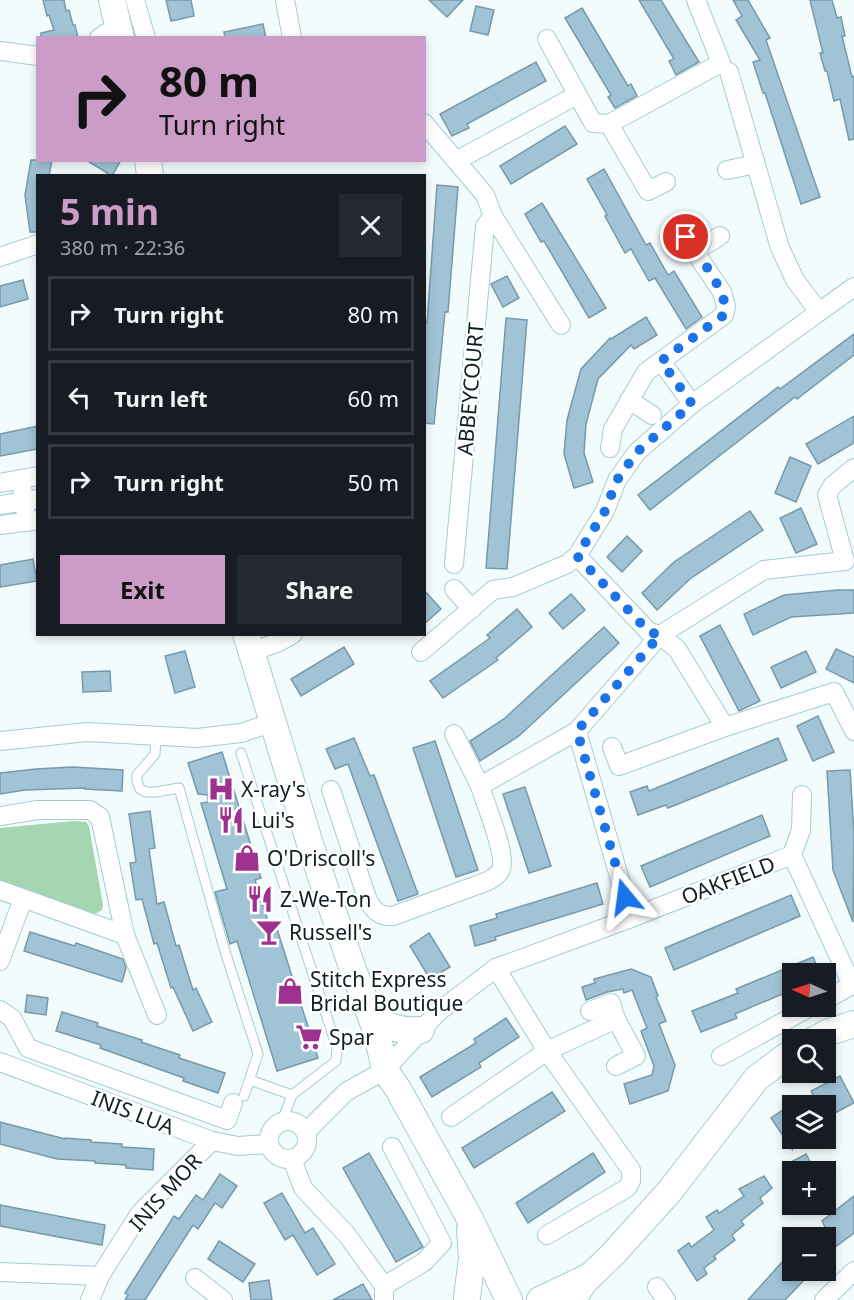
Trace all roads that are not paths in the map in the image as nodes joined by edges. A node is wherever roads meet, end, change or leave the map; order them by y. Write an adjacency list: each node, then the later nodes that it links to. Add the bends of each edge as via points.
1 (112, 0): 5 (street)
2 (135, 0): 6 (street)
3 (285, 0): 7 (street)
4 (696, 0): 13 (street, via 721,63)
5 (113, 35)
6 (145, 36)
7 (291, 36)
8 (547, 39): 12 (street)
9 (0, 51): 10 (street)
10 (36, 56)
11 (729, 72): 16 (street)
12 (577, 95): 13 (street, via 593,123); 15 (street)
13 (609, 124): 18 (street, via 648,191)
14 (426, 125): 15 (street)
15 (456, 161): 19 (street, via 485,195)
16 (756, 164): 17 (street); 26 (street, via 780,248 795,280)
17 (727, 170)
18 (666, 182)
19 (493, 216): 27 (street); 42 (street, ABBEYCOURT, via 484,226)
20 (676, 224): 23 (street)
21 (720, 236): 23 (street)
22 (36, 245): 24 (street)
23 (695, 251): 28 (street, via 722,292 724,315)
24 (0, 257)
25 (854, 287): 26 (street)
26 (819, 312): 30 (street)
27 (561, 325)
28 (661, 361): 29 (street, via 646,372); 30 (street)
29 (629, 400): 31 (street); 32 (street, via 613,429)
30 (692, 404): 40 (street, via 637,452 617,480 605,511)
31 (652, 415)
32 (610, 448)
33 (854, 468): 41 (street, via 827,495)
34 (29, 478): 35 (street); 36 (street)
35 (0, 483)
36 (31, 500): 37 (street); 38 (street)
37 (0, 505)
38 (32, 521): 39 (street)
39 (0, 525)
40 (577, 556): 44 (street, via 513,587 494,590); 45 (street, via 649,632)
41 (850, 560): 45 (street, via 764,570)
42 (454, 564)
43 (454, 589): 44 (street)
44 (472, 609): 48 (street)
45 (660, 635): 50 (street, via 677,649); 51 (street)
46 (290, 636): 47 (street, via 279,642)
47 (248, 643): 49 (street)
48 (421, 652)
49 (274, 723): 54 (street, via 230,735); 74 (street, via 311,847)
50 (725, 726): 52 (street, via 834,692); 56 (street, via 619,766)
51 (577, 731): 58 (street); 65 (street)
52 (854, 731)
53 (454, 734): 58 (street)
54 (156, 737): 55 (street, via 87,732); 86 (lane, via 155,754 136,781 146,792 179,788 258,1054)
55 (0, 741)
56 (612, 747)
57 (241, 753): 87 (lane, via 337,1048 336,1061)
58 (480, 786): 59 (street, via 501,852 502,868 498,874 388,916 377,913 367,898)
59 (331, 790)
60 (802, 795): 62 (street, OAKFIELD, via 801,830)
61 (0, 816): 66 (street, via 38,810 90,810 100,818)
62 (792, 855): 65 (street, OAKFIELD); 69 (street, OAKFIELD)
63 (0, 890): 64 (street)
64 (23, 899): 66 (street); 67 (street)
65 (631, 918): 68 (street, OAKFIELD)
66 (125, 935): 73 (street)
67 (0, 961)
68 (496, 968): 78 (street, OAKFIELD, via 438,1012); 80 (street)
69 (853, 985): 70 (street, OAKFIELD)
70 (836, 994)
71 (0, 1010): 88 (street, INIS LUA, via 12,1018 28,1048 226,1120)
72 (590, 1011): 76 (street, via 611,1003)
73 (157, 1015)
74 (370, 1015): 78 (street, via 386,1027); 85 (street)
75 (792, 1017): 81 (street)
76 (616, 1019): 80 (street); 84 (street, via 636,1056)
77 (854, 1024): 79 (street)
78 (422, 1030): 85 (street, OAKFIELD)
79 (836, 1030)
80 (547, 1051): 89 (street); 97 (street, via 631,1170 631,1181 627,1188)
81 (721, 1056)
82 (782, 1059): 101 (street, via 757,1078 669,1192)
83 (0, 1062): 92 (street, INIS LUA)
84 (616, 1066)
85 (385, 1070): 91 (street, OAKFIELD, via 346,1092); 96 (street)
86 (250, 1080): 87 (lane); 88 (lane)
87 (292, 1095): 90 (lane)
88 (238, 1100)
89 (452, 1117)
90 (282, 1121): 91 (street, via 293,1121); 93 (street, via 273,1128)
91 (306, 1132): 95 (street, via 305,1149)
92 (212, 1141): 93 (street, INIS LUA, via 238,1146); 100 (street, INIS MOR, via 140,1213)
93 (269, 1144): 95 (street, via 275,1154)
94 (392, 1147): 103 (street, via 442,1243)
95 (292, 1159): 103 (street, via 303,1188 347,1235)
96 (470, 1217): 105 (street, via 472,1258); 109 (street)
97 (547, 1235)
98 (854, 1271): 104 (street)
99 (0, 1272): 100 (street)
100 (100, 1276): 106 (street, INIS MOR)
101 (590, 1276): 110 (street); 111 (street)
102 (195, 1278): 107 (street)
103 (384, 1293)
104 (835, 1296)
105 (463, 1299): 108 (street, via 489,1296)
106 (90, 1300)
107 (223, 1300)
108 (503, 1300)
109 (508, 1300)
110 (540, 1300)
111 (572, 1300)

